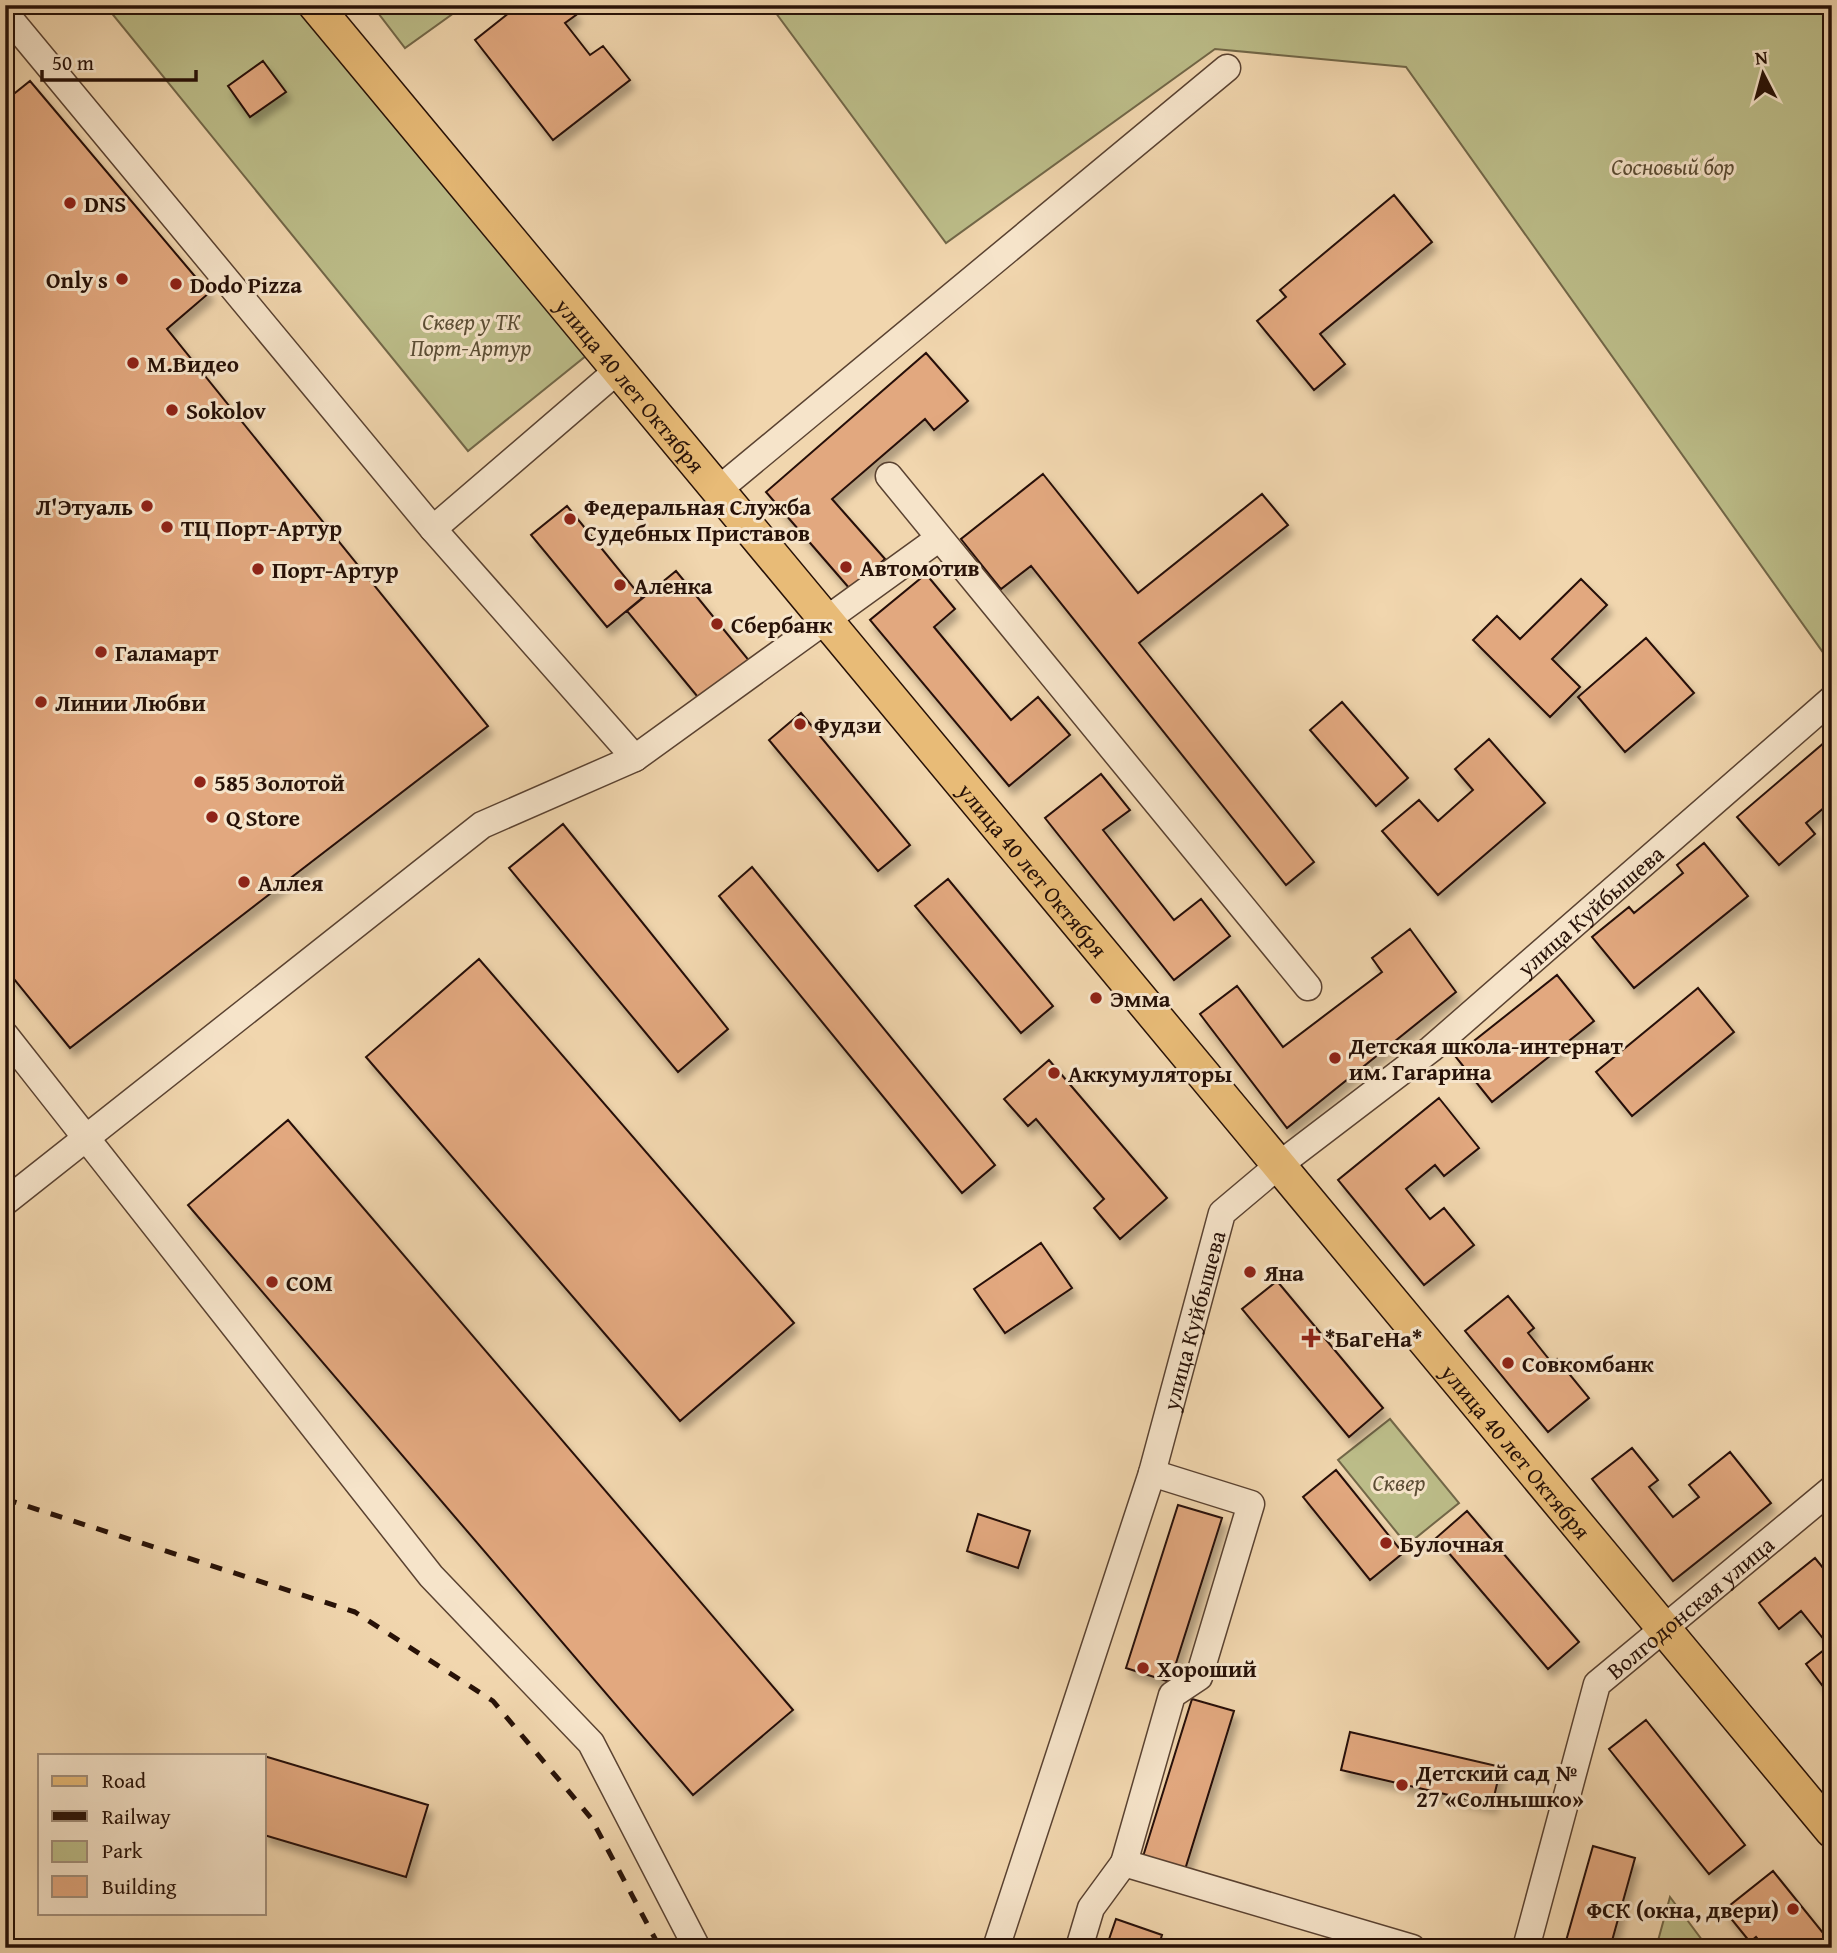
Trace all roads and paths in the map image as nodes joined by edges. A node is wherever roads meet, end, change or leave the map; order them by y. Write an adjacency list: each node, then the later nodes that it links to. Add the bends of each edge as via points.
1 (315, 5): 4 (main road, улица 40 лет Октября)
2 (5, 13): 7 (street)
3 (1227, 68): 6 (street)
4 (618, 370): 6 (main road, улица 40 лет Октября); 7 (street)
5 (889, 476): 8 (street)
6 (718, 490): 9 (main road, улица 40 лет Октября)
7 (433, 529): 11 (street)
8 (938, 539): 9 (street); 12 (street)
9 (826, 620): 11 (street); 15 (main road, улица 40 лет Октября)
10 (1832, 699): 15 (street, улица Куйбышева, via 1431,1049)
11 (635, 758): 14 (street, via 482,825)
12 (1307, 986)
13 (5, 1035): 14 (street)
14 (89, 1138): 16 (street); 22 (street, via 431,1576 591,1743)
15 (1279, 1165): 17 (street, улица Куйбышева, via 1222,1213); 19 (main road, улица 40 лет Октября)
16 (5, 1202)
17 (1152, 1474): 21 (street, via 1251,1504 1199,1677 1172,1695); 23 (street, улица Куйбышева)
18 (1832, 1489): 19 (street, Волгодонская улица)
19 (1663, 1627): 20 (main road, улица 40 лет Октября); 26 (street, Волгодонская улица, via 1597,1684)
20 (1832, 1831)
21 (1124, 1863): 24 (street, via 1091,1909); 25 (street)
22 (697, 1948)
23 (996, 1948)
24 (1079, 1948)
25 (1412, 1948)
26 (1526, 1948)

